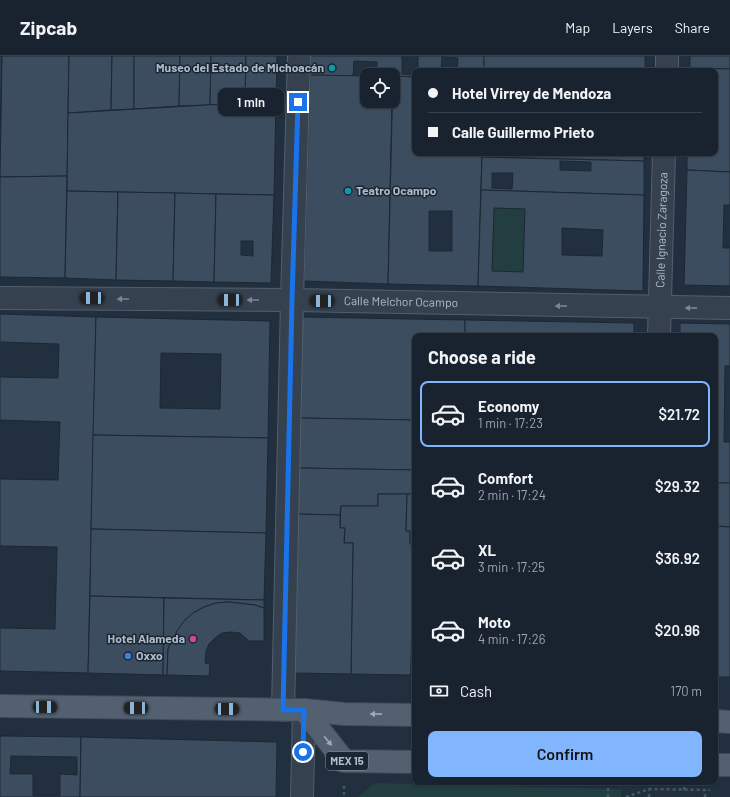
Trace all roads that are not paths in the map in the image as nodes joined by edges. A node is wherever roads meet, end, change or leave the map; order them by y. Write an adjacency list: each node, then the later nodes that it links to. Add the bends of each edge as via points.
1 (299, 56): 6 (street)
2 (667, 56): 3 (street)
3 (667, 68)
4 (664, 156): 7 (street, Calle Ignacio Zaragoza)
5 (0, 298): 6 (street, Calle Melchor Ocampo, one-way to 5)
6 (292, 300): 7 (street, Calle Melchor Ocampo, one-way to 6); 11 (street)
7 (660, 308): 8 (street, Calle Melchor Ocampo, one-way to 7); 9 (street, Calle Ignacio Zaragoza)
8 (730, 308)
9 (659, 333)
10 (0, 706): 11 (main road)
11 (293, 710): 12 (main road, one-way to 11); 15 (main road, MEX 15, one-way to 15, via 344,761); 18 (street)
12 (412, 715)
13 (718, 721): 14 (main road)
14 (730, 722)
15 (412, 762)
16 (718, 765): 17 (main road)
17 (730, 765)
18 (302, 797)

